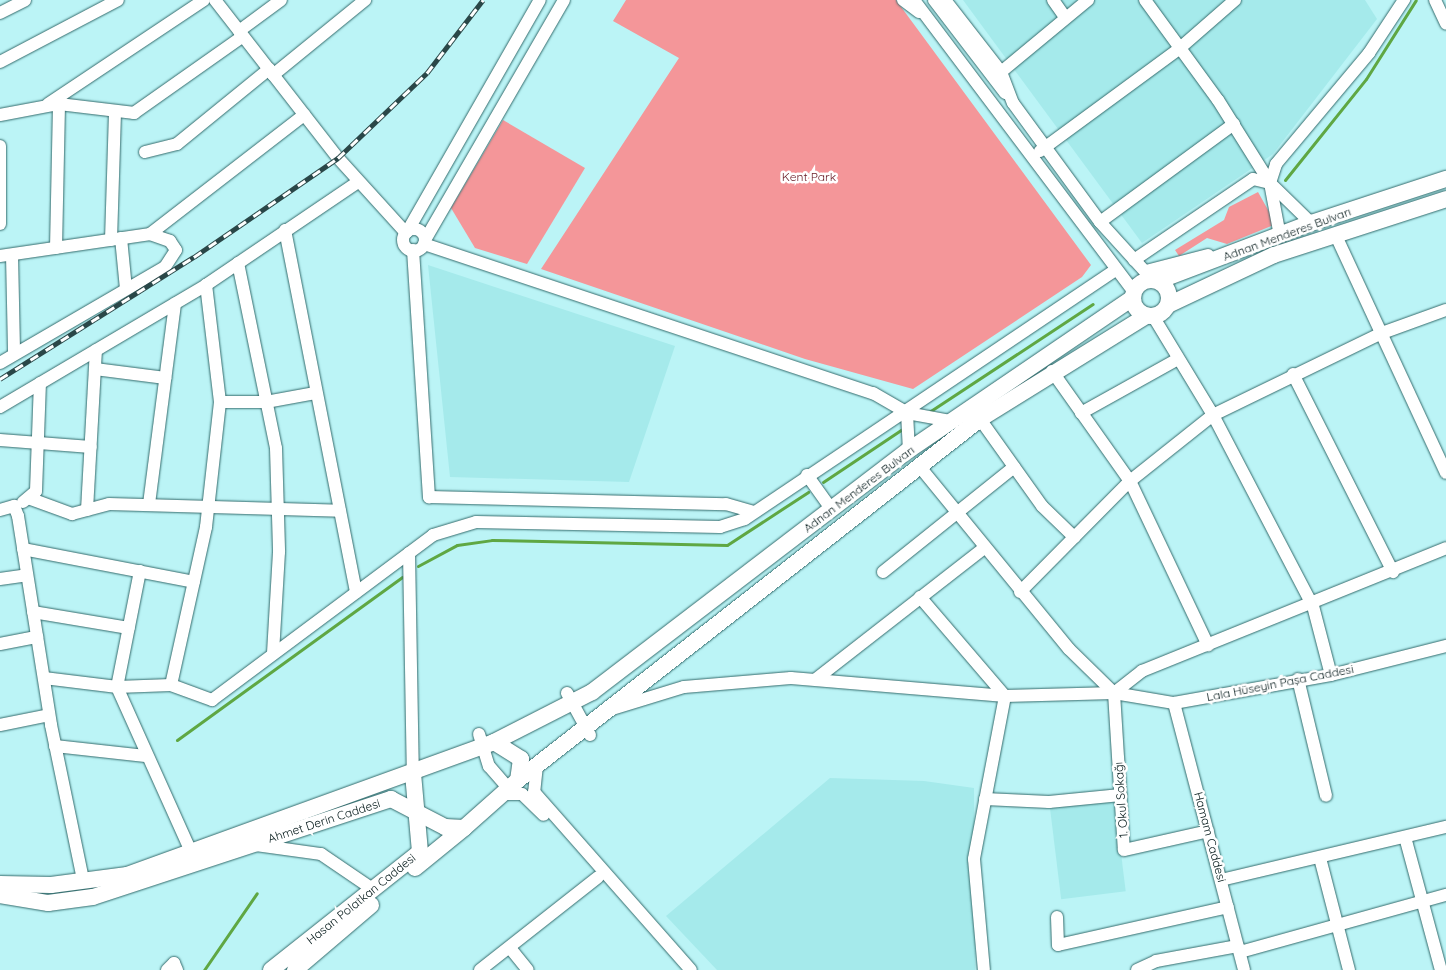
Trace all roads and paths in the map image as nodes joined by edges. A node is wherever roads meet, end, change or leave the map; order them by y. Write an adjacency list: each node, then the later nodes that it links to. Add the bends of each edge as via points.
1 (25, 0): 19 (street)
2 (118, 0): 25 (street)
3 (204, 0): 29 (street)
4 (215, 0): 23 (street)
5 (281, 0): 23 (street)
6 (363, 0): 26 (street)
7 (540, 0): 46 (street)
8 (564, 0): 51 (street)
9 (903, 0): 20 (street, via 910,10)
10 (914, 0): 20 (street)
11 (934, 0): 28 (street)
12 (945, 0): 27 (street)
13 (1053, 0): 21 (street)
14 (1088, 0): 21 (street)
15 (1145, 0): 24 (street)
16 (1236, 0): 24 (street)
17 (1404, 0): 40 (street, via 1369,53 1276,164)
18 (1435, 0): 22 (street)
19 (0, 13)
20 (924, 14): 37 (street)
21 (1064, 16): 27 (street)
22 (1446, 24)
23 (241, 33): 26 (street); 30 (street, via 141,110)
24 (1180, 48): 33 (street); 35 (street)
25 (0, 62)
26 (271, 72): 31 (street); 36 (street, via 177,144)
27 (1001, 72): 28 (street)
28 (1012, 103): 35 (street)
29 (53, 104): 30 (street); 32 (street); 52 (street)
30 (115, 111): 50 (street)
31 (304, 114): 39 (street); 47 (street)
32 (0, 115)
33 (1234, 124): 40 (street); 42 (street)
34 (0, 146): 44 (street)
35 (1045, 147): 37 (street); 42 (street)
36 (145, 152)
37 (1032, 158): 56 (street)
38 (1446, 179): 43 (main road, Adnan Menderes Bulvarı)
39 (358, 182): 45 (street); 46 (street)
40 (1270, 183): 43 (street); 48 (street); 54 (street, via 1253,179)
41 (1446, 199): 49 (main road, Adnan Menderes Bulvarı)
42 (1100, 222): 54 (street)
43 (1311, 223): 48 (main road, Adnan Menderes Bulvarı)
44 (0, 224)
45 (285, 230): 55 (street); 75 (street)
46 (406, 232): 51 (street, via 404,242); 51 (street, via 418,230)
47 (150, 234): 50 (street); 59 (street, via 170,241 176,250 165,267)
48 (1280, 236): 57 (main road, Adnan Menderes Bulvarı)
49 (1337, 238): 62 (main road, Adnan Menderes Bulvarı, via 1274,255); 65 (street)
50 (116, 239): 52 (street); 59 (street)
51 (420, 245): 79 (street, via 873,393); 103 (street, via 429,497 726,504)
52 (56, 248): 53 (street)
53 (6, 256): 67 (street)
54 (1134, 260): 57 (street)
55 (238, 264): 58 (street); 77 (street)
56 (1116, 270): 60 (street); 79 (street)
57 (1152, 277): 60 (main road, via 1139,284); 62 (main road, via 1169,293)
58 (206, 285): 61 (street); 76 (street)
59 (126, 289): 67 (street)
60 (1133, 295): 64 (main road, via 1137,309); 83 (main road, Adnan Menderes Bulvarı)
61 (175, 304): 66 (street); 73 (street)
62 (1168, 305): 64 (main road)
63 (1446, 310): 65 (street)
64 (1150, 316): 68 (street); 71 (main road, Adnan Menderes Bulvarı)
65 (1382, 333): 72 (street); 90 (street)
66 (96, 350): 70 (street); 74 (street)
67 (14, 353): 69 (street)
68 (1178, 359): 80 (street); 81 (street)
69 (0, 362)
70 (95, 369): 73 (street); 86 (street)
71 (1052, 372): 80 (street); 82 (main road, Adnan Menderes Bulvarı)
72 (1292, 374): 81 (street); 112 (street)
73 (165, 378): 95 (street)
74 (40, 383): 78 (street); 85 (street)
75 (315, 393): 77 (street); 102 (street)
76 (220, 402): 77 (street); 96 (street)
77 (266, 402): 98 (street, via 276,448)
78 (0, 407)
79 (907, 412): 83 (street); 87 (street); 91 (street)
80 (1081, 413): 92 (street)
81 (1213, 415): 92 (street); 119 (street)
82 (980, 419): 88 (main road, Adnan Menderes Bulvarı); 89 (street)
83 (951, 421): 87 (main road, Adnan Menderes Bulvarı)
84 (0, 440): 85 (street)
85 (39, 442): 86 (street); 94 (street, via 36,491)
86 (91, 448): 100 (street)
87 (909, 450): 101 (main road, Adnan Menderes Bulvarı)
88 (920, 467): 104 (street); 138 (main road, Adnan Menderes Bulvarı)
89 (1014, 467): 104 (street); 105 (street, via 1042,506)
90 (1444, 468): 93 (street)
91 (807, 475): 101 (street); 103 (street)
92 (1130, 481): 105 (street); 124 (street)
93 (1446, 481)
94 (31, 499): 97 (street); 100 (street, via 72,514)
95 (149, 504): 96 (street); 100 (street, via 109,504)
96 (208, 505): 98 (street); 115 (street)
97 (14, 506): 99 (street); 107 (street)
98 (278, 506): 102 (street); 126 (street)
99 (0, 510)
100 (87, 510)
101 (832, 510): 133 (main road, Adnan Menderes Bulvarı)
102 (340, 511): 116 (street)
103 (754, 512): 109 (street, via 720,527 476,522 433,535)
104 (956, 513): 108 (street); 111 (street)
105 (1074, 537): 117 (street)
106 (1446, 548): 112 (street)
107 (23, 549): 110 (street); 113 (street)
108 (983, 549): 117 (street); 118 (street)
109 (408, 553): 116 (street); 146 (street)
110 (140, 571): 115 (street); 121 (street)
111 (883, 572)
112 (1392, 572): 119 (street)
113 (27, 575): 114 (street); 120 (street)
114 (0, 579)
115 (194, 582): 131 (street)
116 (356, 592): 126 (street)
117 (1020, 592): 134 (street)
118 (920, 597): 129 (street); 135 (street)
119 (1313, 606): 124 (street); 127 (street)
120 (33, 612): 121 (street); 122 (street)
121 (129, 628): 132 (street)
122 (37, 637): 123 (street); 128 (street)
123 (0, 644)
124 (1208, 645): 134 (street, via 1142,672)
125 (1446, 646): 127 (street, Lala Hüseyin Paşa Caddesi)
126 (273, 654): 131 (street, via 212,700)
127 (1331, 675): 130 (street, Lala Hüseyin Paşa Caddesi)
128 (44, 678): 132 (street); 139 (street)
129 (816, 679): 135 (street, Lala Hüseyin Paşa Caddesi); 138 (street, Lala Hüseyin Paşa Caddesi, via 684,687)
130 (1298, 679): 137 (street, Lala Hüseyin Paşa Caddesi); 149 (street)
131 (171, 685): 132 (street)
132 (117, 687): 144 (street)
133 (592, 692): 136 (main road, Ahmet Derin Caddesi)
134 (1114, 693): 135 (street, Lala Hüseyin Paşa Caddesi); 137 (street, Lala Hüseyin Paşa Caddesi); 148 (street, 1. Okul Sokağı)
135 (1005, 696): 150 (street)
136 (569, 698): 141 (street); 142 (main road, Ahmet Derin Caddesi)
137 (1174, 704): 154 (street, Hamam Caddesi)
138 (607, 711): 141 (main road)
139 (49, 715): 140 (street); 143 (street)
140 (0, 725)
141 (588, 731): 145 (main road)
142 (485, 741): 146 (main road, Ahmet Derin Caddesi); 147 (street, via 489,766); 147 (main road, via 521,759)
143 (55, 746): 144 (street); 160 (street)
144 (145, 756): 157 (street)
145 (537, 765): 147 (main road); 179 (street, via 534,792)
146 (412, 773): 151 (main road); 157 (main road, Ahmet Derin Caddesi)
147 (512, 791): 153 (main road); 159 (street, via 522,794 549,820)
148 (1120, 795): 150 (street, via 1049,802); 154 (street, 1. Okul Sokağı, via 1124,850)
149 (1326, 796)
150 (986, 799): 180 (street, via 974,859)
151 (418, 812): 153 (main road, Ahmet Derin Caddesi, via 445,827); 156 (main road, Ahmet Derin Caddesi, via 391,798); 163 (main road, Hasan Polatkan Caddesi, via 420,852)
152 (1446, 827): 155 (street)
153 (464, 828): 175 (main road, Hasan Polatkan Caddesi)
154 (1208, 831): 161 (street, Hamam Caddesi)
155 (1405, 837): 158 (street); 166 (street)
156 (251, 845): 163 (street, via 321,854); 164 (main road, Ahmet Derin Caddesi, via 93,897 48,903)
157 (191, 852): 160 (main road, Ahmet Derin Caddesi, via 127,875)
158 (1320, 858): 161 (street); 169 (street)
159 (598, 877): 170 (street); 178 (street)
160 (82, 880): 162 (main road, Ahmet Derin Caddesi)
161 (1221, 880): 167 (street, Hamam Caddesi)
162 (0, 884)
163 (374, 890): 174 (main road, Hasan Polatkan Caddesi)
164 (0, 895)
165 (1446, 895): 166 (street)
166 (1420, 902): 169 (street); 184 (street)
167 (1228, 907): 168 (street, via 1058,945); 171 (street, Hamam Caddesi)
168 (1057, 917)
169 (1336, 926): 171 (street); 183 (street)
170 (510, 948): 176 (street); 177 (street)
171 (1239, 949): 181 (street, via 1156,962); 182 (street, Hamam Caddesi)
172 (167, 970): 173 (street, via 174,964)
173 (177, 970)
174 (271, 970)
175 (295, 970)
176 (480, 970)
177 (528, 970)
178 (682, 970)
179 (691, 970)
180 (984, 970)
181 (1137, 970)
182 (1244, 970)
183 (1349, 970)
184 (1441, 970)

